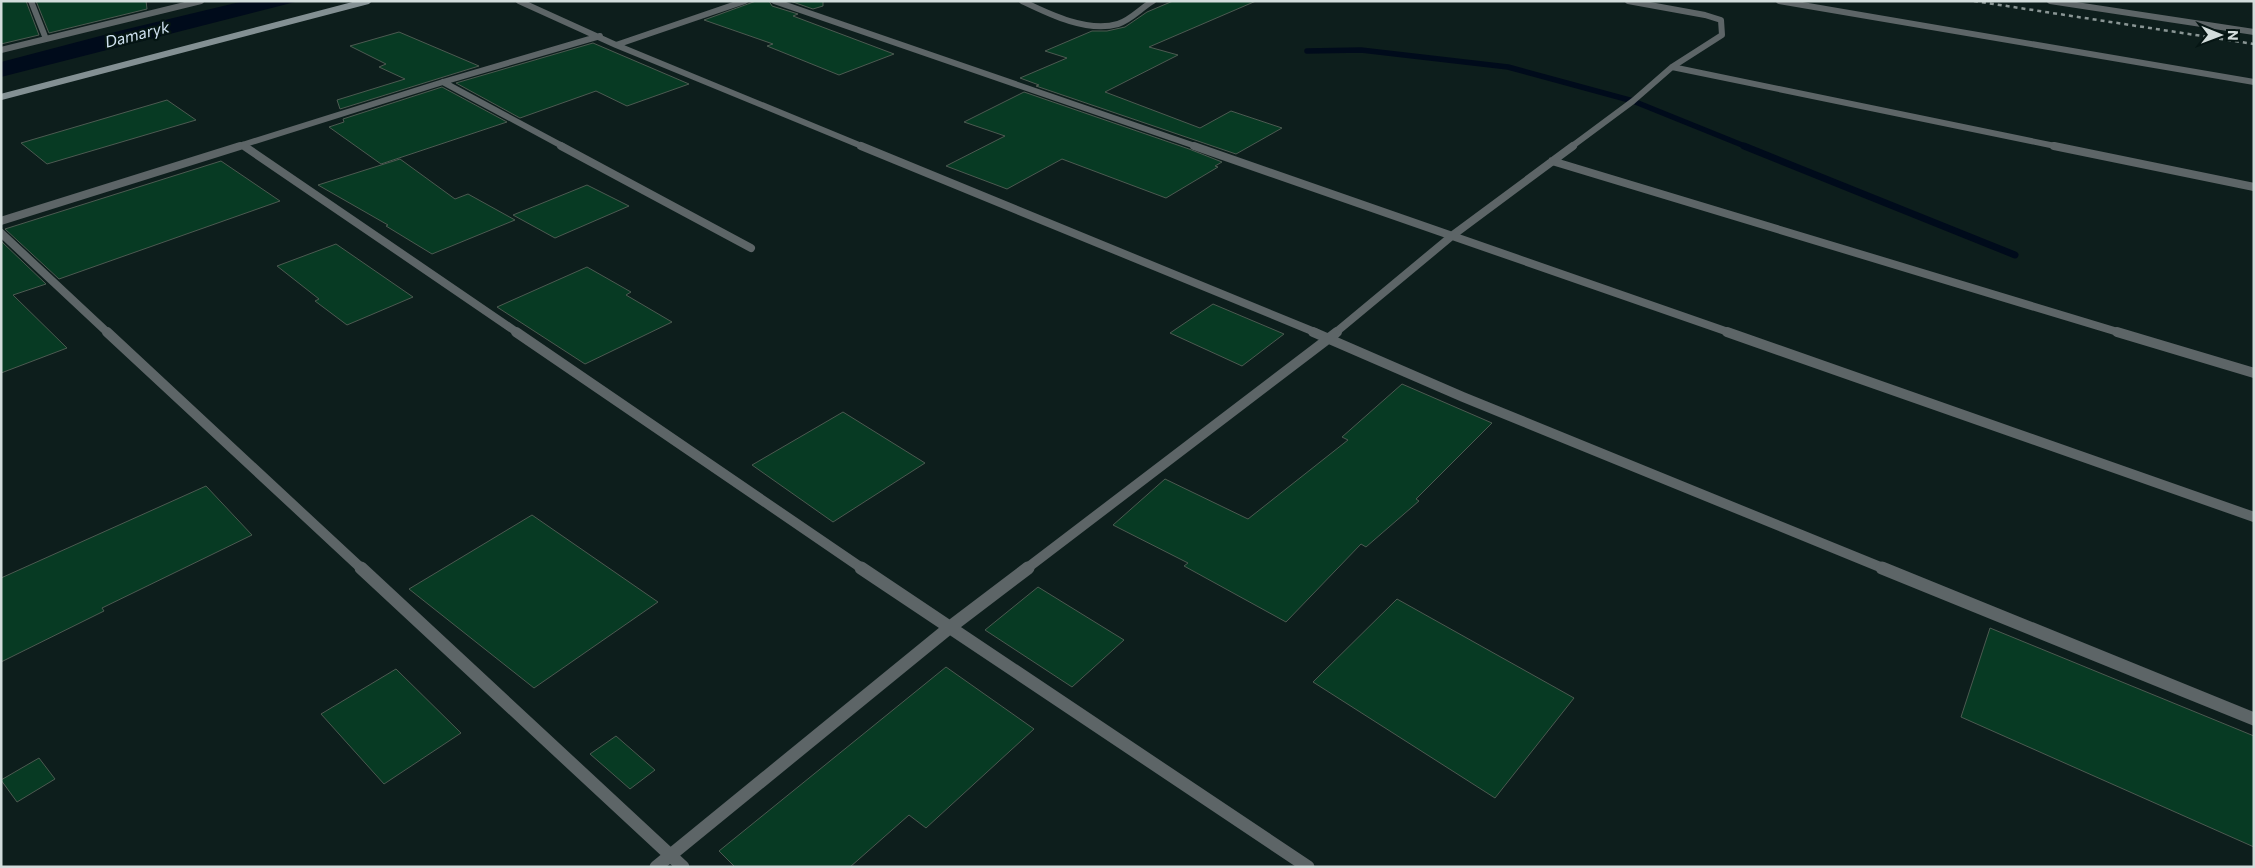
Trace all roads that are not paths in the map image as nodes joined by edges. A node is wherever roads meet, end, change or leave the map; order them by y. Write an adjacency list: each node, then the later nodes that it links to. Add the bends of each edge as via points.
1 (31, 1): 14 (street)
2 (201, 1): 14 (street)
3 (368, 1): 20 (main road)
4 (519, 1): 13 (street)
5 (745, 1): 15 (street)
6 (774, 1): 26 (street)
7 (1022, 1): 8 (street, via 1067,20 1099,26 1117,24)
8 (1153, 1)
9 (1628, 1): 17 (street, via 1721,20 1722,35)
10 (1779, 1): 19 (street)
11 (2050, 1): 12 (street)
12 (2254, 32)
13 (600, 36): 15 (street); 18 (street)
14 (46, 39): 16 (street)
15 (616, 45): 28 (street)
16 (1, 50)
17 (1672, 67): 22 (street); 23 (street)
18 (443, 82): 21 (street); 27 (street)
19 (2254, 82)
20 (1, 97)
21 (243, 145): 24 (street); 31 (street)
22 (1552, 162): 26 (street); 29 (street)
23 (2254, 187)
24 (1, 221)
25 (1, 234): 33 (street)
26 (1453, 235): 28 (street); 30 (street)
27 (751, 248)
28 (1329, 338): 31 (street); 32 (street, via 1463,397)
29 (2254, 373)
30 (2254, 518)
31 (949, 628): 33 (street); 36 (street)
32 (2254, 719)
33 (671, 854): 34 (street); 35 (street)
34 (656, 867)
35 (683, 867)
36 (1308, 867)

